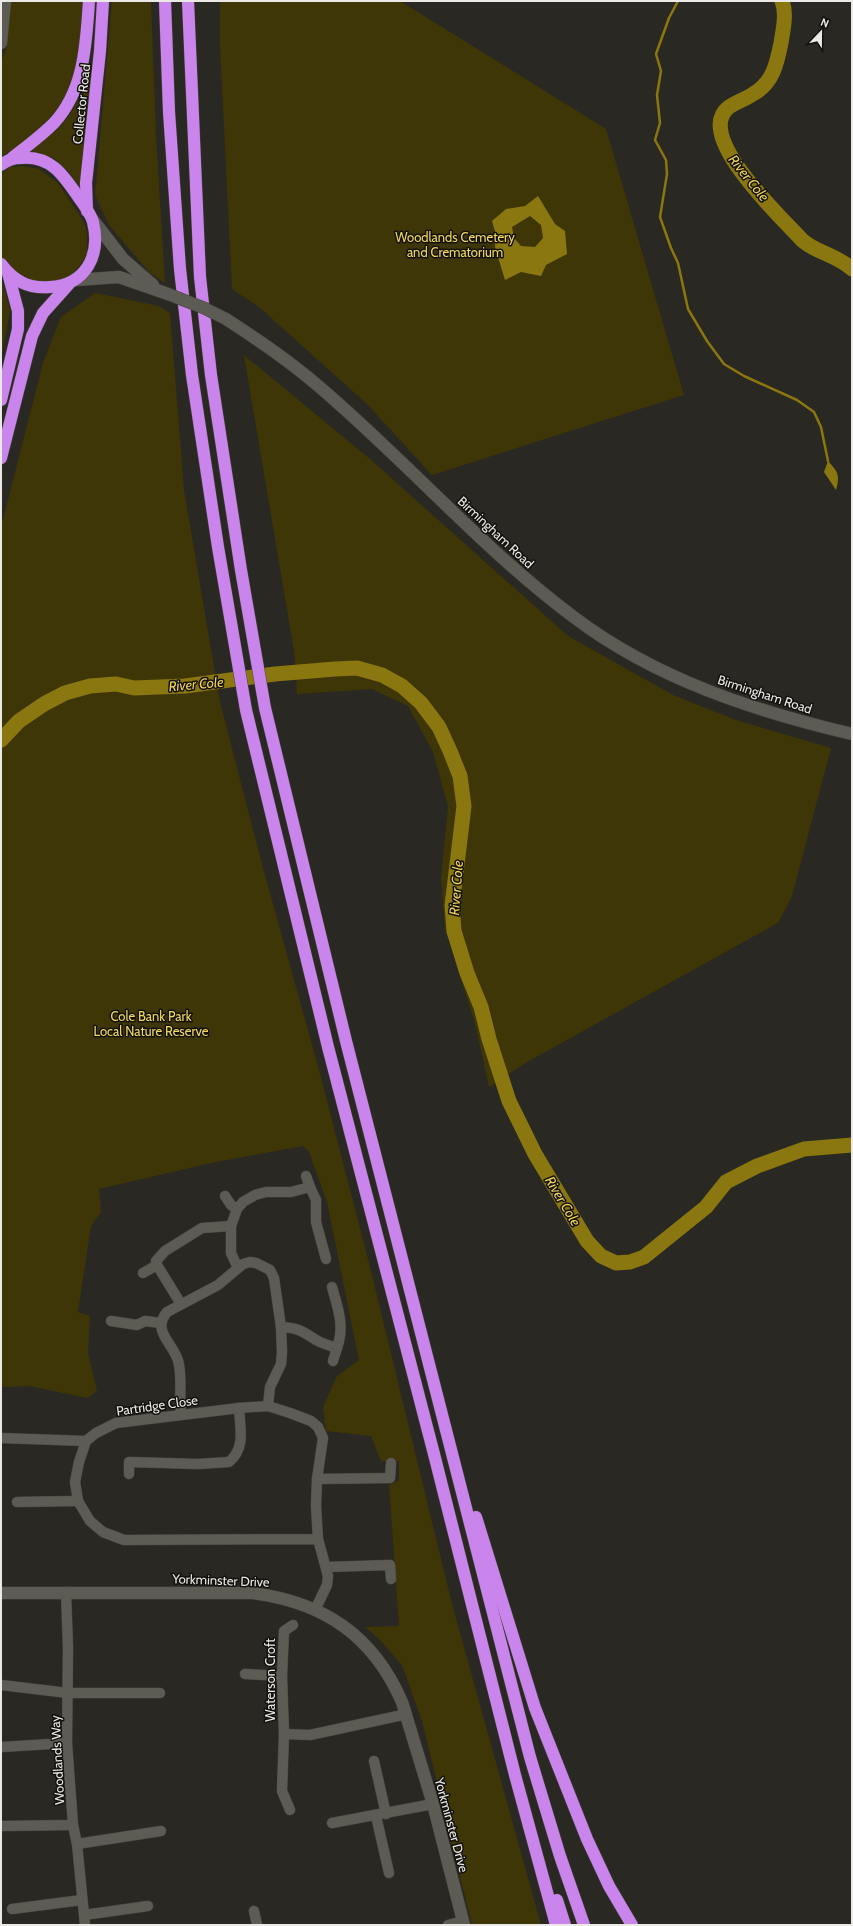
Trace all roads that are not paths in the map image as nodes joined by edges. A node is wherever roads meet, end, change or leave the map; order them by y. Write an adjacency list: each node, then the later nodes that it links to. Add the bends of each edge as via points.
1 (5, 1): 6 (main road)
2 (88, 1): 7 (highway, Collector Road, via 82,68 66,107 55,122)
3 (103, 1): 8 (highway, Collector Road, via 86,183)
4 (165, 1): 59 (highway, via 169,112 180,269 192,375 246,710 328,1047)
5 (188, 1): 37 (highway, via 200,276 212,383 253,645 265,708 346,1041)
6 (1, 43)
7 (4, 162): 8 (highway, via 30,157 54,167 66,178)
8 (90, 215): 10 (highway, Collector Road, via 96,240 94,253 88,265); 11 (main road, Birmingham Road, via 123,259)
9 (4, 268): 10 (highway, via 24,285 39,288); 12 (highway, via 18,312 18,329)
10 (73, 282): 11 (main road, Birmingham Road, via 119,277); 13 (highway, Collector Road, via 43,313 32,336)
11 (157, 289): 14 (main road, Birmingham Road, bridge, via 226,319 277,353 316,384 508,565 576,619 634,656 720,696 763,711)
12 (1, 400)
13 (1, 458)
14 (852, 734)
15 (306, 1176): 16 (street)
16 (310, 1187): 18 (street, via 291,1192 266,1192 255,1195 243,1202); 20 (street, via 316,1200 316,1222)
17 (225, 1196): 18 (street)
18 (237, 1210): 19 (street)
19 (230, 1226): 21 (street, via 202,1228 165,1251 156,1262); 22 (street, via 231,1253)
20 (326, 1259)
21 (156, 1266): 23 (street); 25 (street)
22 (238, 1268): 25 (street, via 218,1285); 28 (street, via 250,1262 261,1264 270,1270 274,1278)
23 (143, 1273)
24 (332, 1287): 29 (street, via 341,1320 342,1335)
25 (180, 1304): 27 (street, via 168,1312)
26 (111, 1321): 27 (street, via 137,1325 145,1321)
27 (161, 1323): 33 (street, via 179,1364)
28 (281, 1327): 29 (street, via 302,1330 318,1341); 31 (street, via 281,1364 270,1387)
29 (337, 1348): 30 (street)
30 (333, 1361)
31 (268, 1406): 32 (street, Partridge Close); 39 (street, Partridge Close, via 318,1427 323,1438)
32 (239, 1408): 33 (street, Partridge Close); 38 (street, via 240,1446 238,1453 229,1462 129,1462)
33 (180, 1414): 35 (street, Partridge Close, via 116,1423 96,1432)
34 (1, 1438): 35 (street)
35 (86, 1441): 40 (street, via 75,1482)
36 (391, 1463): 39 (street, via 390,1478)
37 (456, 1465): 79 (highway, via 530,1757); 80 (highway, via 482,1534 535,1708 587,1839 609,1886)
38 (129, 1474)
39 (317, 1479): 42 (street)
40 (78, 1501): 41 (street); 42 (street, via 90,1521 103,1532 124,1540)
41 (17, 1502)
42 (318, 1539): 43 (street)
43 (326, 1567): 44 (street, via 390,1565); 47 (street, via 327,1585)
44 (391, 1579)
45 (66, 1592): 46 (main road, Yorkminster Drive); 47 (main road, Yorkminster Drive, via 252,1593 276,1596); 52 (street, Woodlands Way)
46 (1, 1593)
47 (315, 1610): 54 (main road, Yorkminster Drive, via 348,1629 372,1652 396,1687)
48 (293, 1625): 50 (street, Waterson Croft, via 284,1631)
49 (245, 1674): 50 (street)
50 (282, 1676): 55 (street, Waterson Croft)
51 (1, 1685): 52 (street)
52 (68, 1693): 53 (street); 56 (street, Woodlands Way)
53 (160, 1693)
54 (407, 1714): 55 (street, Waterson Croft, via 310,1735); 60 (main road, Yorkminster Drive)
55 (284, 1734): 61 (street, via 282,1791)
56 (67, 1743): 57 (street); 65 (street, Woodlands Way)
57 (1, 1747)
58 (374, 1761): 62 (street)
59 (515, 1775): 77 (highway); 78 (highway)
60 (432, 1804): 62 (street); 74 (main road, Yorkminster Drive)
61 (290, 1810)
62 (381, 1815): 63 (street); 68 (street)
63 (332, 1823)
64 (1, 1826): 65 (street)
65 (73, 1826): 67 (street, Woodlands Way)
66 (161, 1831): 67 (street)
67 (77, 1844): 69 (street, Woodlands Way)
68 (389, 1874)
69 (82, 1900): 71 (street); 73 (street, Woodlands Way)
70 (148, 1906): 73 (street, Woodlands Way)
71 (12, 1909)
72 (254, 1911): 75 (street)
73 (85, 1920)
74 (464, 1923): 76 (street)
75 (257, 1925)
76 (448, 1925)
77 (556, 1925)
78 (565, 1925)
79 (584, 1925)
80 (632, 1925)

